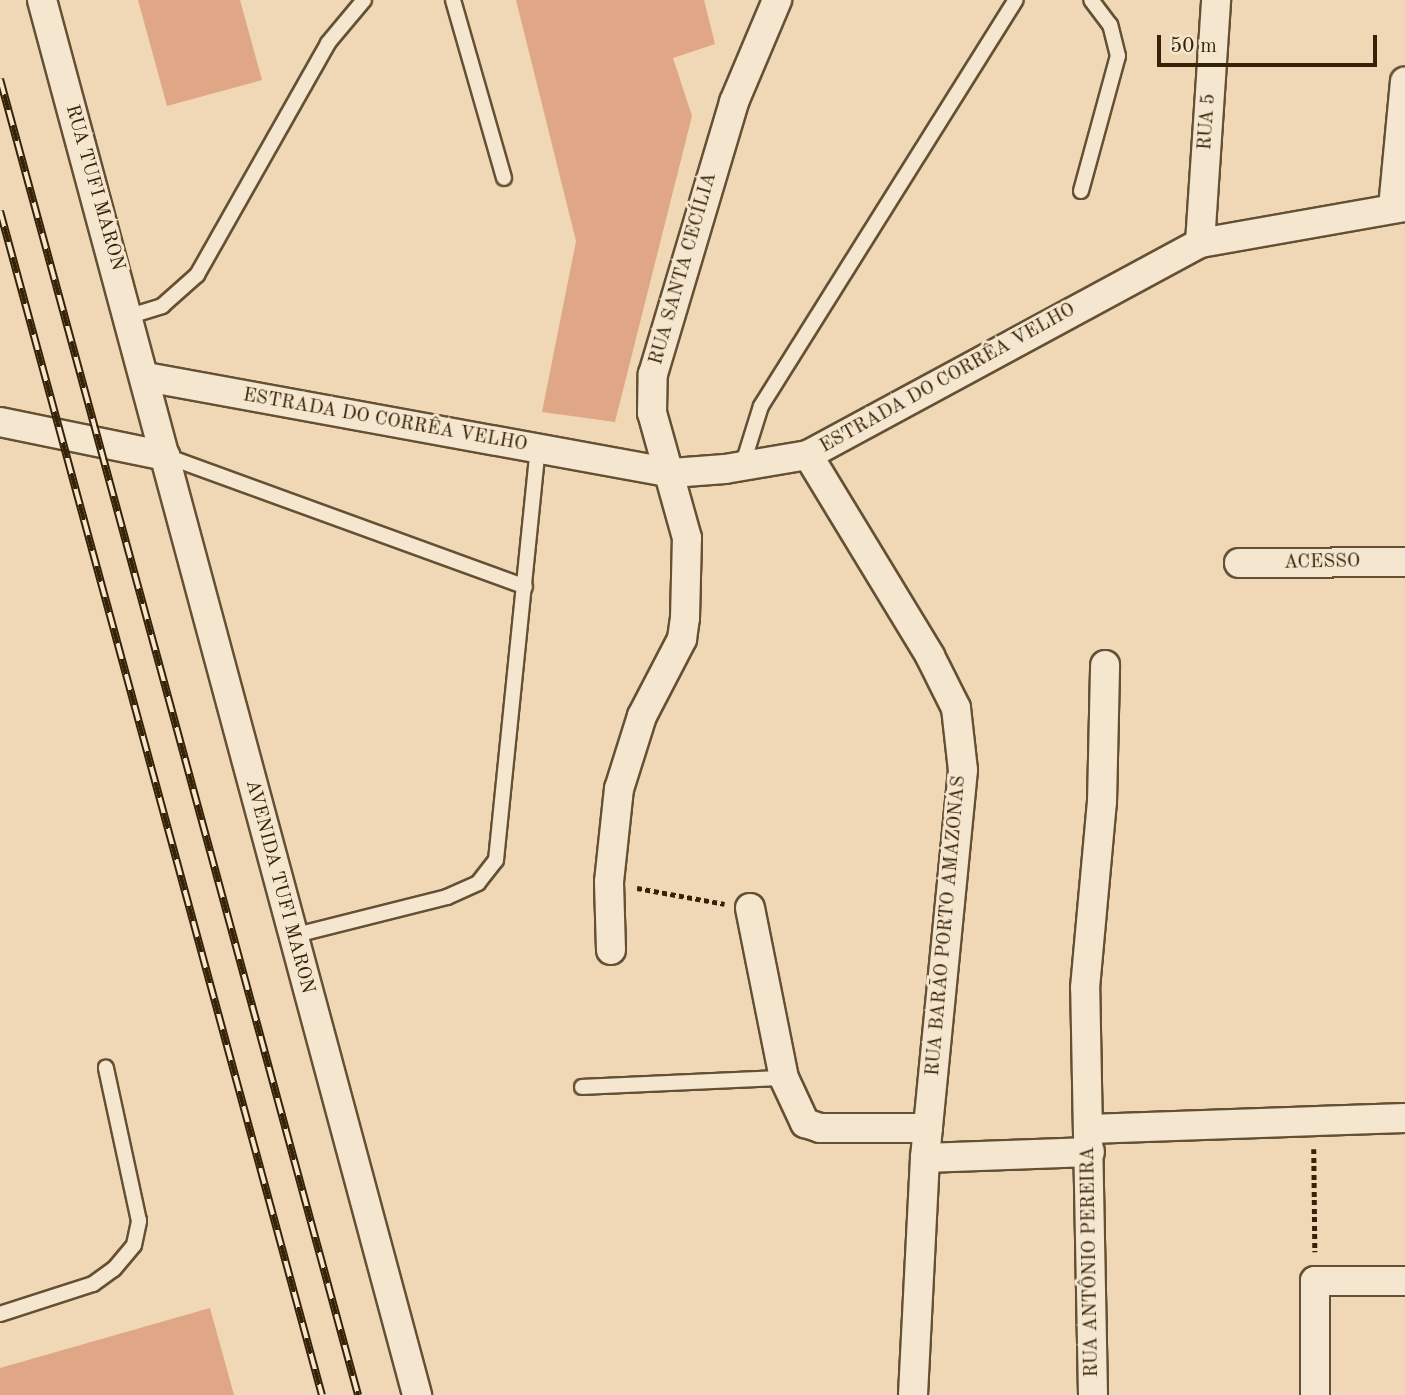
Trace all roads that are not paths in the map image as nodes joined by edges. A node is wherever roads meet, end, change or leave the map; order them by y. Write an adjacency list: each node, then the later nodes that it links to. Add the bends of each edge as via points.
1 (42, 0): 13 (street, RUA TUFI MARON)
2 (364, 0): 13 (lane, via 328,43 197,275 162,306)
3 (453, 0): 9 (lane)
4 (777, 0): 20 (street, RUA SANTA CECÍLIA, via 734,102 653,374 652,413)
5 (1016, 0): 19 (lane, via 761,405 745,457)
6 (1091, 0): 10 (lane, via 1110,25 1118,56)
7 (1216, 0): 12 (street, RUA 5)
8 (1405, 82): 11 (street)
9 (504, 178)
10 (1081, 191)
11 (1399, 208): 12 (street, ESTRADA DO CORRÊA VELHO)
12 (1200, 243): 17 (street, ESTRADA DO CORRÊA VELHO)
13 (130, 316): 14 (street, RUA TUFI MARON)
14 (146, 377): 16 (street, ESTRADA DO CORRÊA VELHO); 18 (street, AVENIDA TUFI MARON)
15 (0, 422): 18 (street)
16 (538, 448): 20 (street, ESTRADA DO CORRÊA VELHO); 23 (lane)
17 (808, 455): 19 (street, ESTRADA DO CORRÊA VELHO); 32 (street, RUA BARÃO PORTO AMAZONAS, via 930,656 956,708 963,770)
18 (166, 456): 23 (lane); 26 (street, AVENIDA TUFI MARON)
19 (725, 469): 20 (street, ESTRADA DO CORRÊA VELHO)
20 (672, 473): 27 (street, RUA SANTA CECÍLIA, via 687,538 685,618 682,639 642,716 619,789 609,882)
21 (1405, 562): 22 (street, ACESSO)
22 (1240, 564)
23 (525, 587): 26 (lane, via 496,860 478,883 447,897)
24 (1105, 665): 33 (street, RUA ANTÔNIO PEREIRA, via 1102,802 1085,988)
25 (750, 908): 29 (street)
26 (292, 936): 37 (street, AVENIDA TUFI MARON)
27 (611, 950)
28 (106, 1068): 36 (lane, via 139,1221 134,1245 114,1269 93,1284)
29 (784, 1078): 30 (lane); 32 (street, via 805,1123 820,1128)
30 (582, 1087)
31 (1405, 1118): 33 (street, via 1314,1121)
32 (928, 1128): 34 (street, RUA BARÃO PORTO AMAZONAS)
33 (1090, 1141): 34 (street); 39 (street, RUA ANTÔNIO PEREIRA)
34 (925, 1158): 38 (street, RUA BARÃO PORTO AMAZONAS)
35 (1405, 1281): 40 (street, via 1315,1281)
36 (0, 1314)
37 (417, 1395)
38 (913, 1395)
39 (1093, 1395)
40 (1315, 1395)

